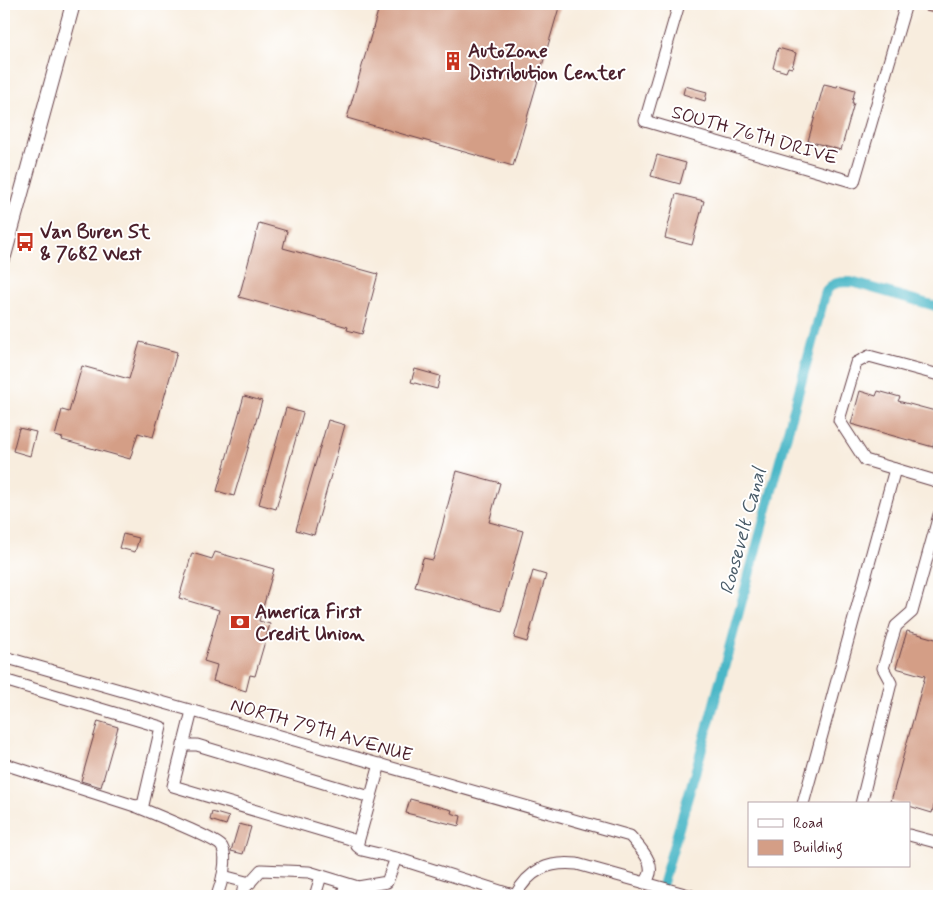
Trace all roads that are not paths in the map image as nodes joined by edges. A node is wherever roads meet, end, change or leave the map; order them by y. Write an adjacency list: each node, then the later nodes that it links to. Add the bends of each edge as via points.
1 (73, 4): 4 (main road)
2 (679, 4): 3 (street, SOUTH 76TH DRIVE, via 645,121 854,182)
3 (906, 4)
4 (4, 256)
5 (939, 375): 6 (street, via 869,356 856,363 839,420 865,460)
6 (895, 469): 7 (street); 16 (street)
7 (939, 482)
8 (939, 515): 17 (street, via 912,612 896,626 883,668 891,683)
9 (4, 657): 11 (street, NORTH 79TH AVENUE)
10 (4, 680): 18 (street, via 161,727 145,800 143,805)
11 (192, 711): 12 (street); 14 (street, NORTH 79TH AVENUE)
12 (183, 745): 15 (street, via 197,745); 20 (street, via 173,786)
13 (4, 764): 18 (street)
14 (380, 764): 15 (street); 27 (street, NORTH 79TH AVENUE, via 630,836 648,857 651,868)
15 (370, 797): 20 (street)
16 (803, 802)
17 (861, 802)
18 (135, 806): 23 (street, via 218,843 224,854)
19 (910, 835): 21 (street)
20 (357, 841): 22 (street, via 362,850)
21 (939, 843)
22 (396, 858): 28 (street, via 387,882); 34 (street)
23 (223, 876): 25 (street); 29 (street)
24 (320, 876): 25 (street, via 309,872 261,870); 26 (street); 31 (street)
25 (250, 883): 30 (street)
26 (346, 884): 28 (street, via 358,887); 32 (street)
27 (649, 884): 34 (street, via 559,862 537,870 522,884); 35 (street)
28 (372, 885): 33 (street)
29 (218, 896)
30 (242, 896)
31 (315, 896)
32 (342, 896)
33 (376, 896)
34 (516, 896)
35 (692, 896)

